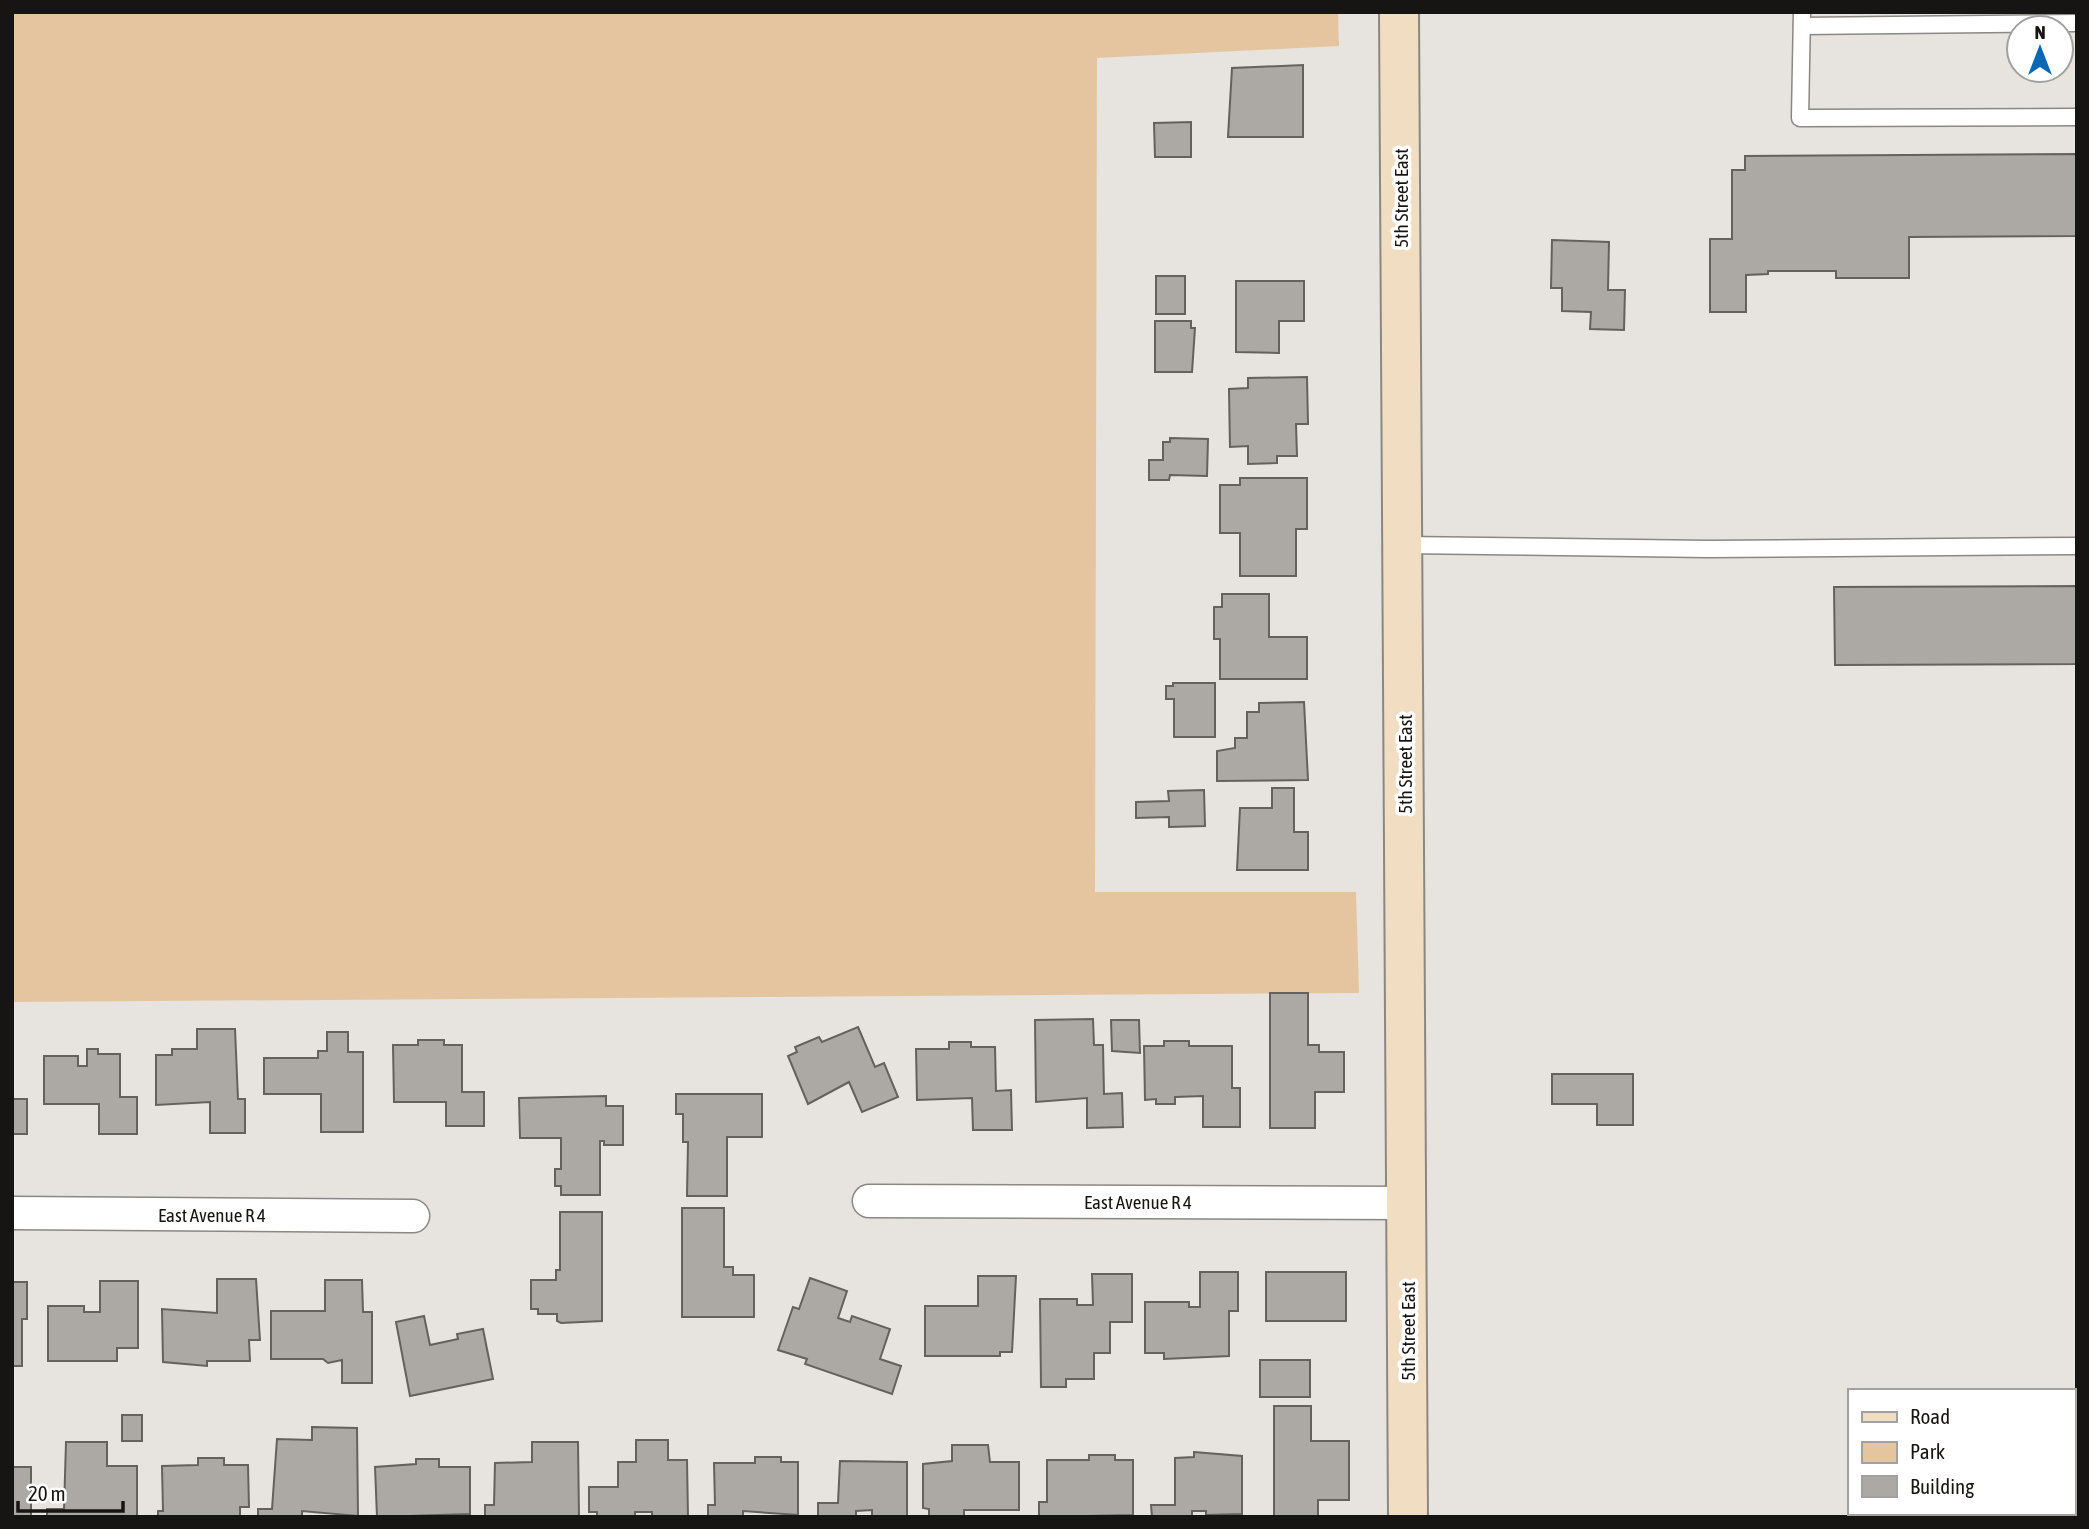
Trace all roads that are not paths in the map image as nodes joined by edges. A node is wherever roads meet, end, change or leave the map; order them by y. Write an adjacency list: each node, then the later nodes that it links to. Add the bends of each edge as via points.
1 (1399, 12): 5 (street, 5th Street East)
2 (1802, 19): 3 (lane); 4 (lane, via 1800,118)
3 (2077, 23)
4 (2077, 117)
5 (1404, 545): 6 (lane, via 1681,549); 8 (street, 5th Street East)
6 (2077, 546)
7 (869, 1201): 8 (street, East Avenue R 4)
8 (1407, 1203): 11 (street, 5th Street East)
9 (12, 1213): 10 (street, East Avenue R 4)
10 (413, 1216)
11 (1408, 1517)

